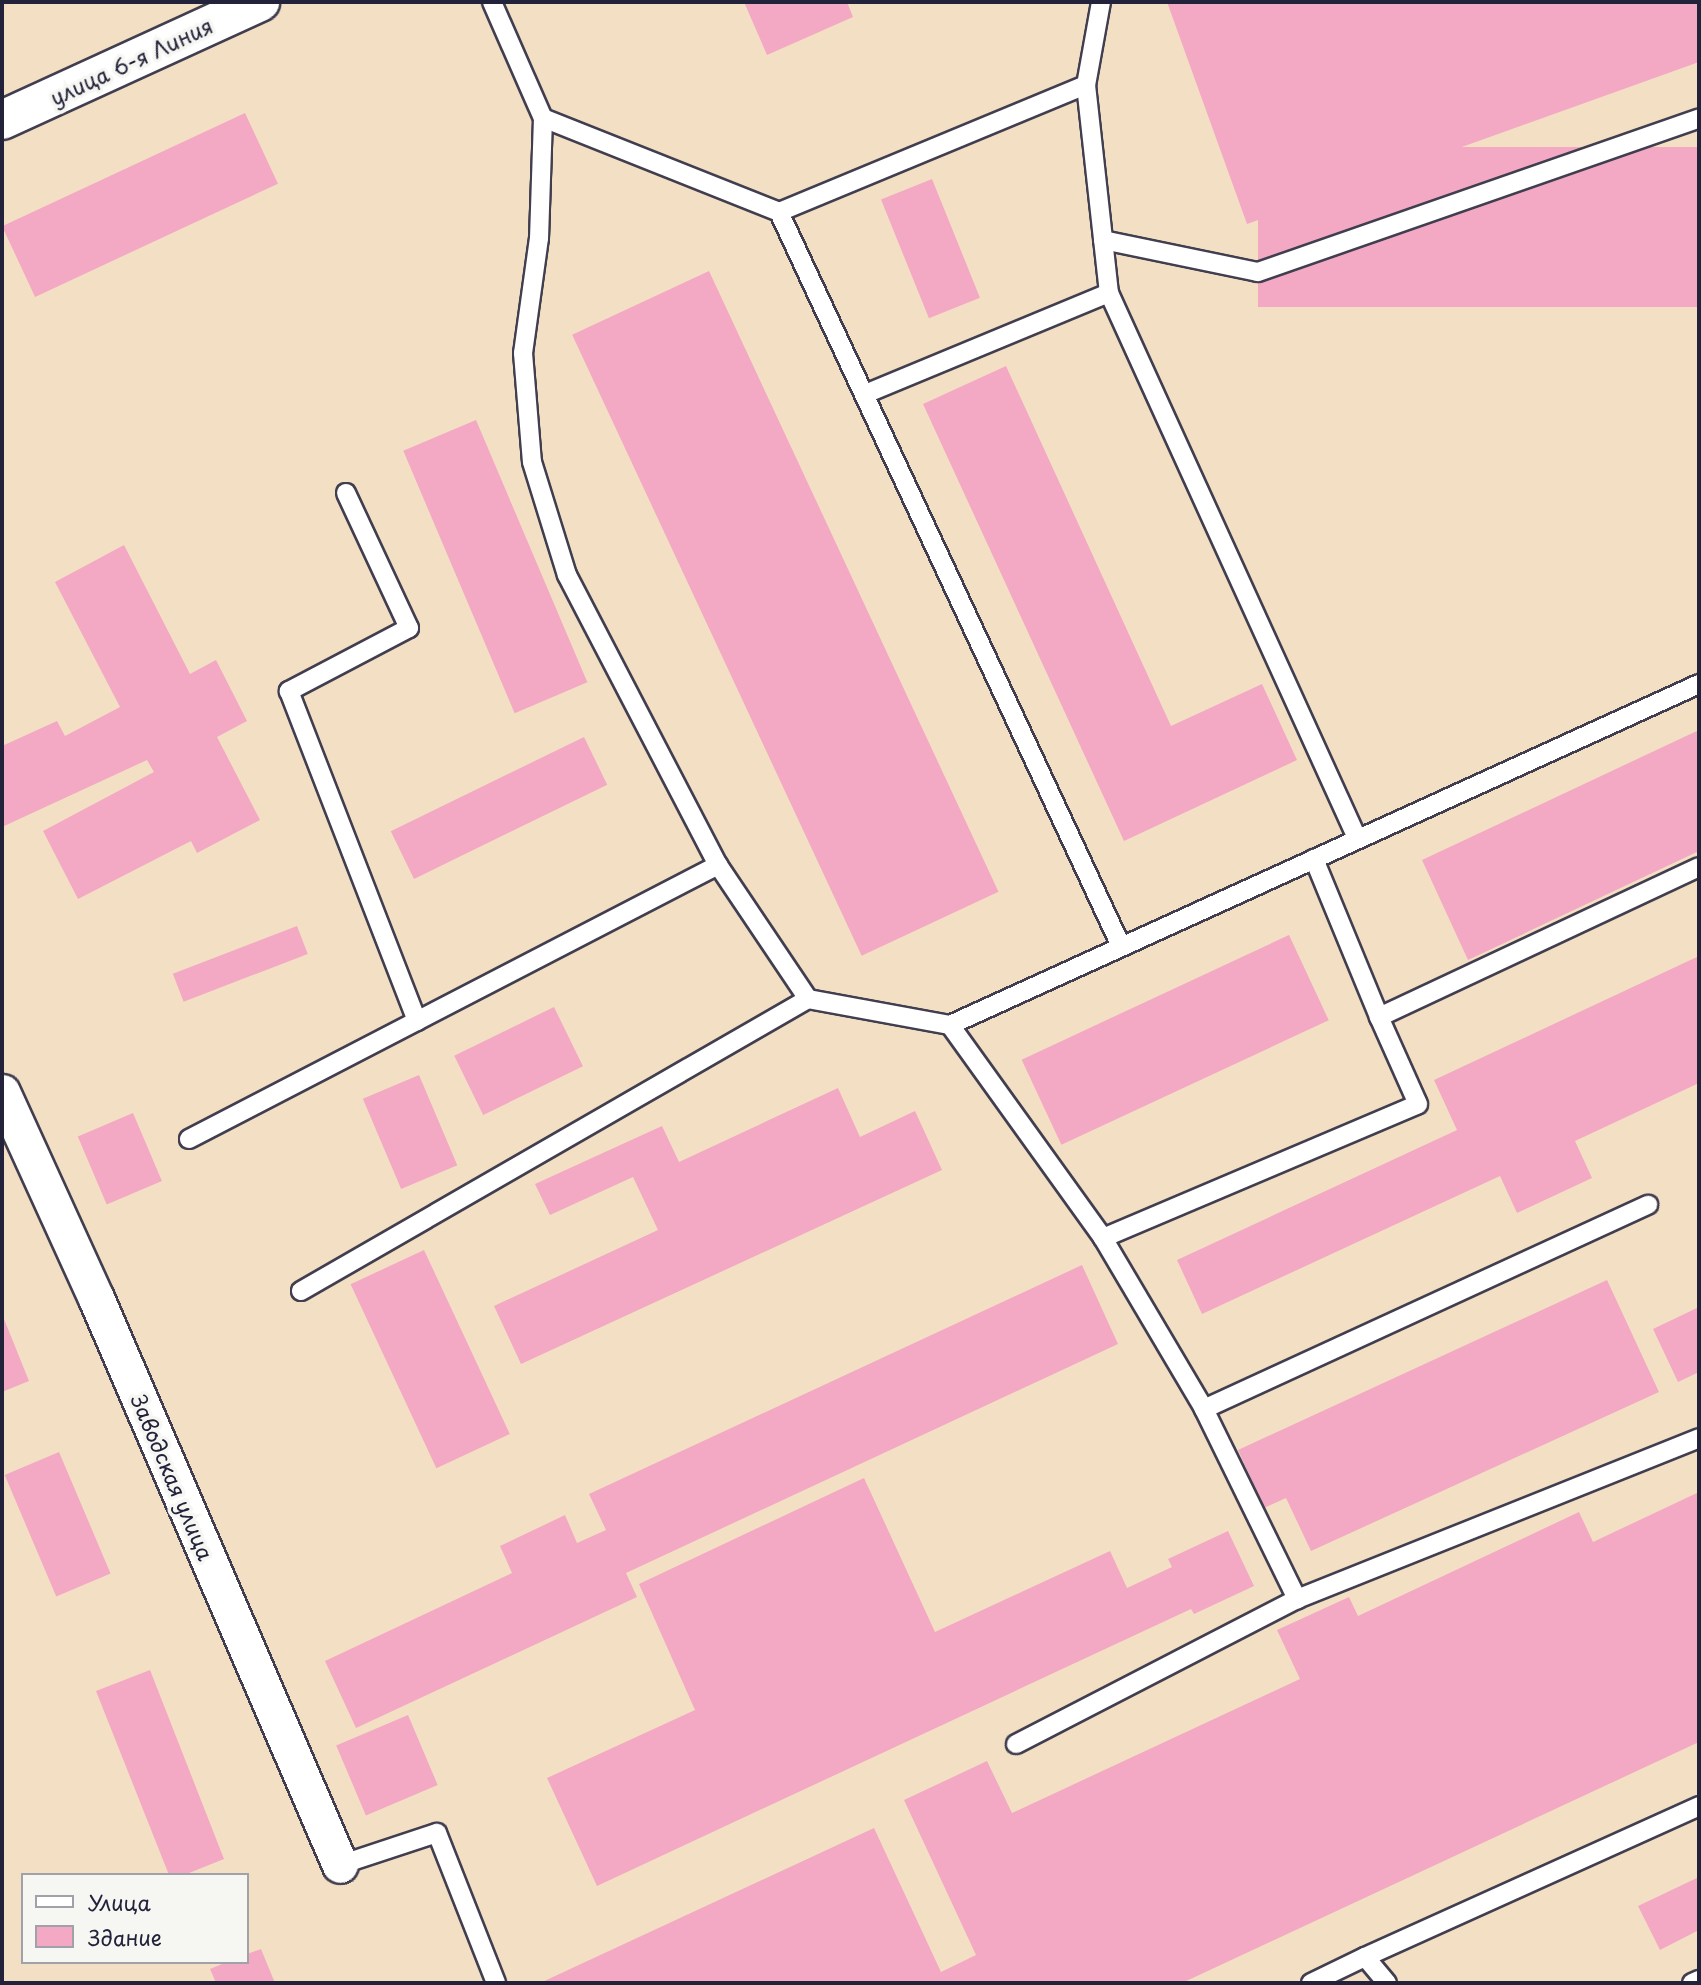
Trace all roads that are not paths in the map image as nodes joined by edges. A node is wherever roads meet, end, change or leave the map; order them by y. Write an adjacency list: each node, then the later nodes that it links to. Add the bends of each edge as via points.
1 (260, 2): 7 (street, улица 6-я Линия)
2 (492, 2): 5 (lane)
3 (1101, 2): 4 (lane)
4 (1086, 85): 8 (lane); 9 (lane)
5 (543, 118): 8 (lane); 16 (lane, via 539,238 523,353 532,461 566,575)
6 (1699, 118): 9 (lane, via 1258,272)
7 (2, 120)
8 (779, 212): 11 (lane)
9 (1103, 240): 10 (lane)
10 (1109, 293): 11 (lane); 14 (lane)
11 (865, 394): 18 (lane)
12 (346, 493): 21 (lane, via 409,628 289,691)
13 (1699, 684): 14 (lane)
14 (1357, 838): 15 (lane)
15 (1314, 859): 18 (lane); 20 (lane)
16 (718, 865): 19 (lane); 21 (lane)
17 (1699, 867): 20 (lane)
18 (1121, 946): 22 (lane)
19 (808, 999): 22 (lane); 27 (lane)
20 (1379, 1017): 26 (lane, via 1418,1104)
21 (417, 1021): 24 (lane)
22 (950, 1025): 26 (lane)
23 (2, 1091): 33 (street, Заводская улица)
24 (189, 1139)
25 (1648, 1205): 28 (lane)
26 (1103, 1238): 28 (lane)
27 (301, 1291)
28 (1204, 1409): 30 (lane)
29 (1699, 1438): 30 (lane)
30 (1297, 1599): 31 (lane)
31 (1016, 1744)
32 (1699, 1807): 34 (lane)
33 (340, 1865): 36 (lane, via 437,1833)
34 (1365, 1957): 37 (lane); 38 (lane)
35 (1699, 1980): 39 (lane)
36 (496, 1983)
37 (1311, 1983)
38 (1387, 1983)
39 (1692, 1983)

